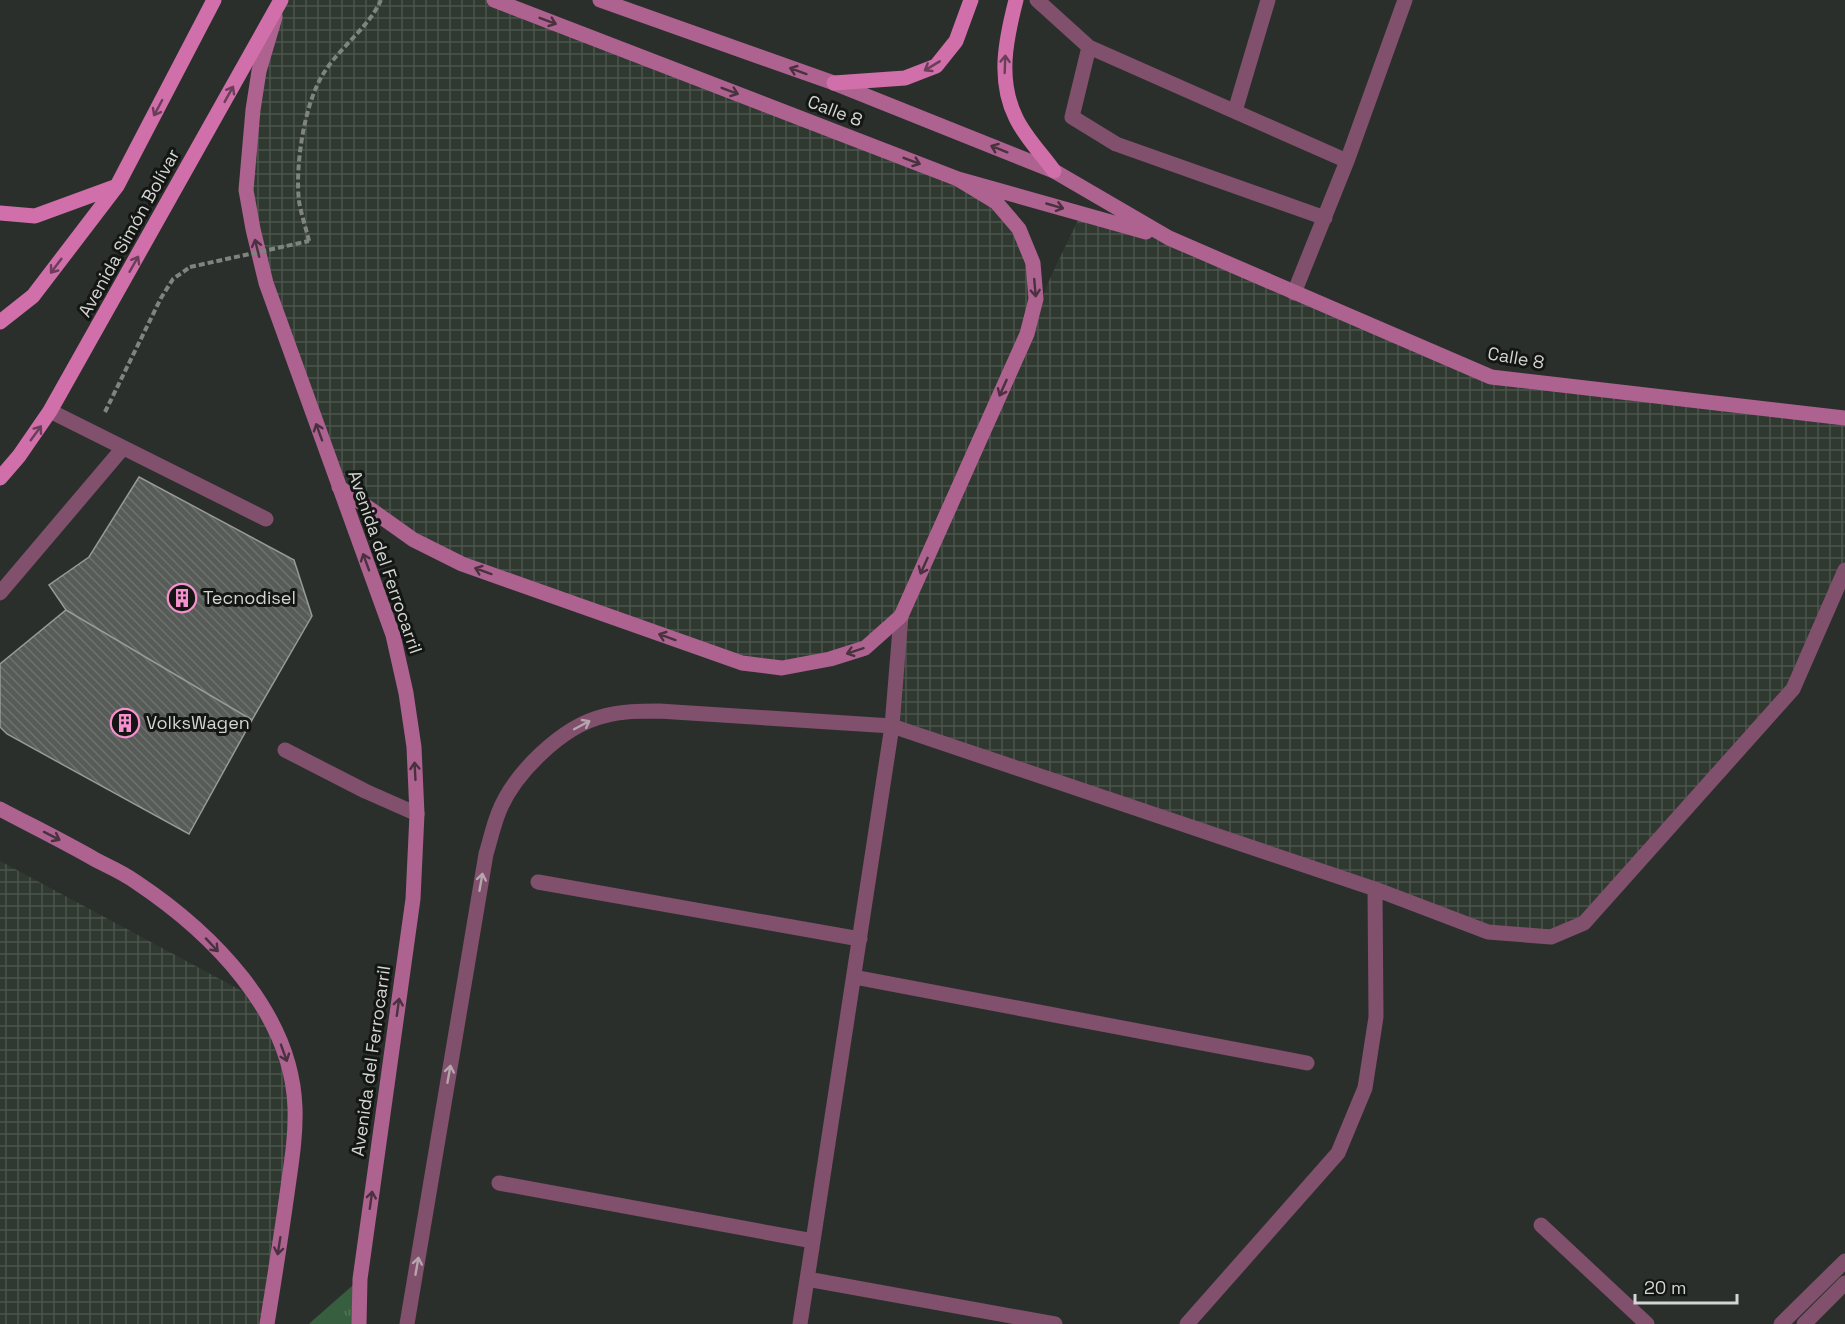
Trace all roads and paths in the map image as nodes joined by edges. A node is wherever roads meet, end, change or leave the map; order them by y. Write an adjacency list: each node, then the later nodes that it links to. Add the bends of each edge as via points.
1 (214, 0): 17 (main road, Avenida Simón Bolívar, one-way to 17)
2 (381, 0): 25 (path, bridge, via 322,76 313,97 303,131 299,167 299,201 309,241 190,267 173,279)
3 (494, 0): 16 (street, Calle 8, one-way to 16)
4 (600, 0): 12 (street, Calle 8, one-way to 4)
5 (971, 0): 12 (main road, one-way to 12, via 956,40 936,66 905,78)
6 (1016, 0): 15 (main road, one-way to 6, via 1016,119 1006,93 1004,64)
7 (1037, 0): 11 (street)
8 (1268, 0): 13 (street)
9 (1405, 0): 14 (street)
10 (280, 3): 23 (main road, Avenida Simón Bolívar, one-way to 10); 28 (street, Avenida del Ferrocarril, one-way to 10, via 266,283 246,190 259,71)
11 (1089, 47): 13 (street); 19 (street, via 1072,117 1116,144)
12 (834, 83): 15 (street, Calle 8, one-way to 12)
13 (1235, 111): 14 (street)
14 (1347, 160): 19 (street)
15 (1054, 171): 20 (street, Calle 8)
16 (958, 179): 20 (street, Calle 8, one-way to 20); 32 (street, one-way to 32, via 996,202 1019,229 1033,263 1036,299 1027,334)
17 (117, 186): 18 (main road, via 35,216); 22 (main road, Avenida Simón Bolívar, one-way to 22, via 33,296)
18 (0, 213)
19 (1325, 218): 21 (street)
20 (1169, 238): 21 (street, Calle 8)
21 (1294, 293): 24 (street, Calle 8, via 1491,377)
22 (0, 322)
23 (50, 411): 25 (street); 27 (main road, Avenida Simón Bolívar, one-way to 23)
24 (1845, 418)
25 (93, 433): 26 (street)
26 (123, 448): 29 (street); 31 (street)
27 (0, 478)
28 (339, 487): 32 (street, one-way to 28, via 865,648 830,660 782,668 742,663 462,564 414,540); 36 (street, Avenida del Ferrocarril, one-way to 28, via 414,747 393,635)
29 (266, 519)
30 (1845, 570): 38 (street, via 1793,689 1584,923 1551,937 1488,932)
31 (0, 593)
32 (901, 616): 33 (street)
33 (892, 726): 38 (street); 39 (street); 50 (street, one-way to 33, via 486,854 498,812 514,783 558,739 601,716 627,711)
34 (285, 750): 36 (street)
35 (0, 809): 48 (street, one-way to 48, via 134,880 168,904 198,930 259,1000 290,1070 295,1107 294,1146)
36 (417, 814): 49 (street, Avenida del Ferrocarril, one-way to 36, via 360,1278 413,899)
37 (538, 882): 39 (street)
38 (1375, 889): 53 (street, via 1376,1017 1365,1088 1338,1153)
39 (860, 939): 40 (street)
40 (854, 977): 41 (street); 44 (street)
41 (1307, 1063)
42 (499, 1183): 44 (street)
43 (1541, 1225): 54 (street)
44 (813, 1241): 46 (street)
45 (1845, 1261): 55 (street)
46 (807, 1279): 51 (street); 52 (street)
47 (1845, 1283): 56 (street)
48 (267, 1324)
49 (359, 1324)
50 (407, 1324)
51 (800, 1324)
52 (1055, 1324)
53 (1187, 1324)
54 (1647, 1324)
55 (1781, 1324)
56 (1804, 1324)

